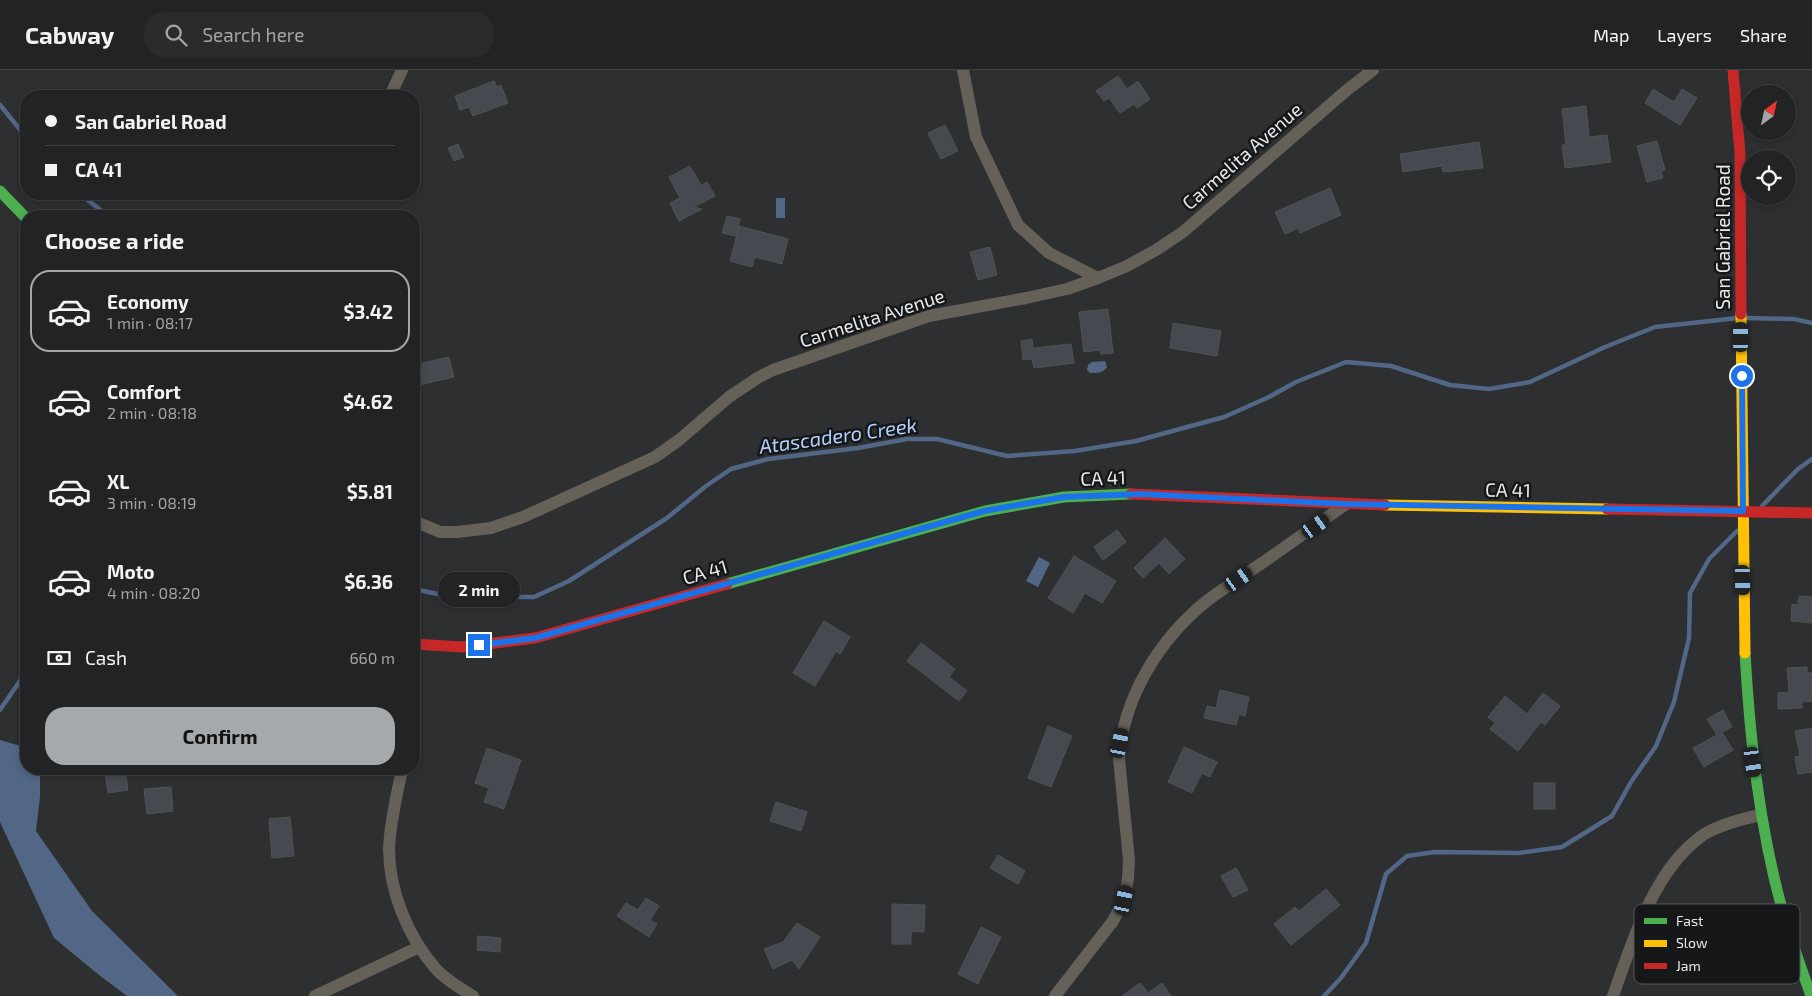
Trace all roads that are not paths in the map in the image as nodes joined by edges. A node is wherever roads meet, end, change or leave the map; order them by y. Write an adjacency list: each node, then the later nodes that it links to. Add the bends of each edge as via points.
1 (402, 70): 5 (street)
2 (963, 70): 8 (street, via 976,137 1018,225 1049,253)
3 (1374, 70): 8 (street, Carmelita Avenue, via 1183,232 1127,266)
4 (1733, 70): 10 (main road, San Gabriel Road, via 1740,154)
5 (393, 90)
6 (0, 191): 7 (main road)
7 (20, 212)
8 (1098, 278): 12 (street, Carmelita Avenue, via 1067,289 929,316 773,370 729,397 655,457 507,523 457,532 440,532)
9 (1346, 504): 10 (main road, CA 41 / CA 41); 13 (main road, CA 41 / CA 41, via 1140,494 1064,497 984,511 535,638 463,647); 23 (street, via 1208,601 1184,622 1150,666 1128,710 1120,743 1130,860 1124,900 1113,921)
10 (1743, 511): 11 (main road, CA 41 / CA 41); 15 (main road, San Gabriel Road, via 1748,727)
11 (1812, 513)
12 (420, 524)
13 (420, 644)
14 (401, 775): 19 (street, via 389,848 390,868 394,889)
15 (1761, 816): 16 (street, via 1739,820 1705,834 1682,853); 17 (main road, San Gabriel Road)
16 (1650, 904)
17 (1781, 904)
18 (1634, 939): 24 (street)
19 (419, 947): 21 (street); 22 (street, via 437,970)
20 (1800, 963): 25 (main road, San Gabriel Road)
21 (315, 996)
22 (473, 996)
23 (1055, 996)
24 (1613, 996)
25 (1811, 996)

